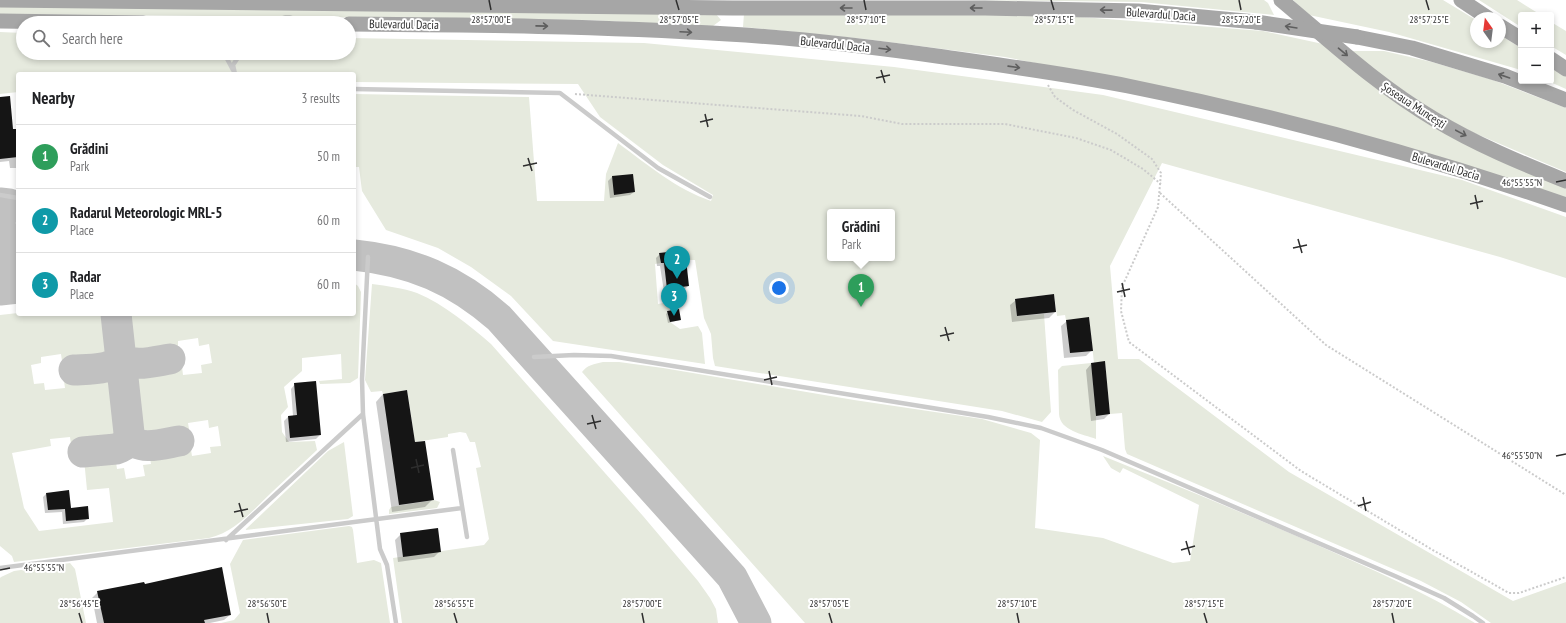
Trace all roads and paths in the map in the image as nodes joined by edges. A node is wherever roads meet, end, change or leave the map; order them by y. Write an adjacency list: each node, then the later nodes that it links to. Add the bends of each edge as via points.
1 (0, 0): 4 (main road, Bulevardul Dacia)
2 (1281, 0): 22 (main road, Șoseaua Muncești, one-way to 22, via 1379,82 1434,119 1487,147)
3 (1461, 0): 5 (main road)
4 (732, 8): 10 (main road); 21 (main road, Bulevardul Dacia, one-way to 4, bridge, via 1490,72 1412,48 1256,22 1138,11)
5 (1479, 12)
6 (0, 21): 7 (main road)
7 (16, 21)
8 (356, 24): 10 (main road, Bulevardul Dacia, one-way to 10, via 577,26)
9 (1506, 30): 11 (main road)
10 (731, 34): 18 (main road, Bulevardul Dacia, one-way to 18, via 885,49)
11 (1518, 37)
12 (228, 60): 16 (lane)
13 (237, 60): 17 (lane)
14 (1554, 61): 15 (main road)
15 (1566, 69)
16 (234, 72)
17 (235, 72)
18 (1045, 72): 23 (path, via 1055,97 1117,134 1152,159 1161,173); 28 (main road, Bulevardul Dacia, via 1136,88 1368,142)
19 (356, 89): 20 (lane)
20 (560, 93): 23 (path, via 861,116 902,124 1005,124 1076,138 1111,150 1143,169); 26 (lane, via 658,168)
21 (1566, 100)
22 (1566, 181)
23 (1161, 184): 24 (path)
24 (1160, 192): 33 (path, via 1326,345); 39 (path, via 1158,207 1122,287 1121,311 1129,342 1301,471 1509,593 1519,593)
25 (0, 195): 27 (lane)
26 (710, 197)
27 (16, 198)
28 (1566, 205)
29 (368, 257): 31 (lane, via 362,379)
30 (534, 357): 41 (lane, via 611,356 1041,428 1102,450 1444,598)
31 (363, 414): 35 (lane); 37 (lane)
32 (453, 450): 34 (lane)
33 (1566, 495)
34 (462, 508): 35 (lane); 36 (lane)
35 (376, 520): 37 (lane); 40 (lane, via 380,549 387,566)
36 (467, 537)
37 (226, 540): 38 (lane)
38 (0, 568)
39 (1566, 577)
40 (396, 623)
41 (1483, 623)

